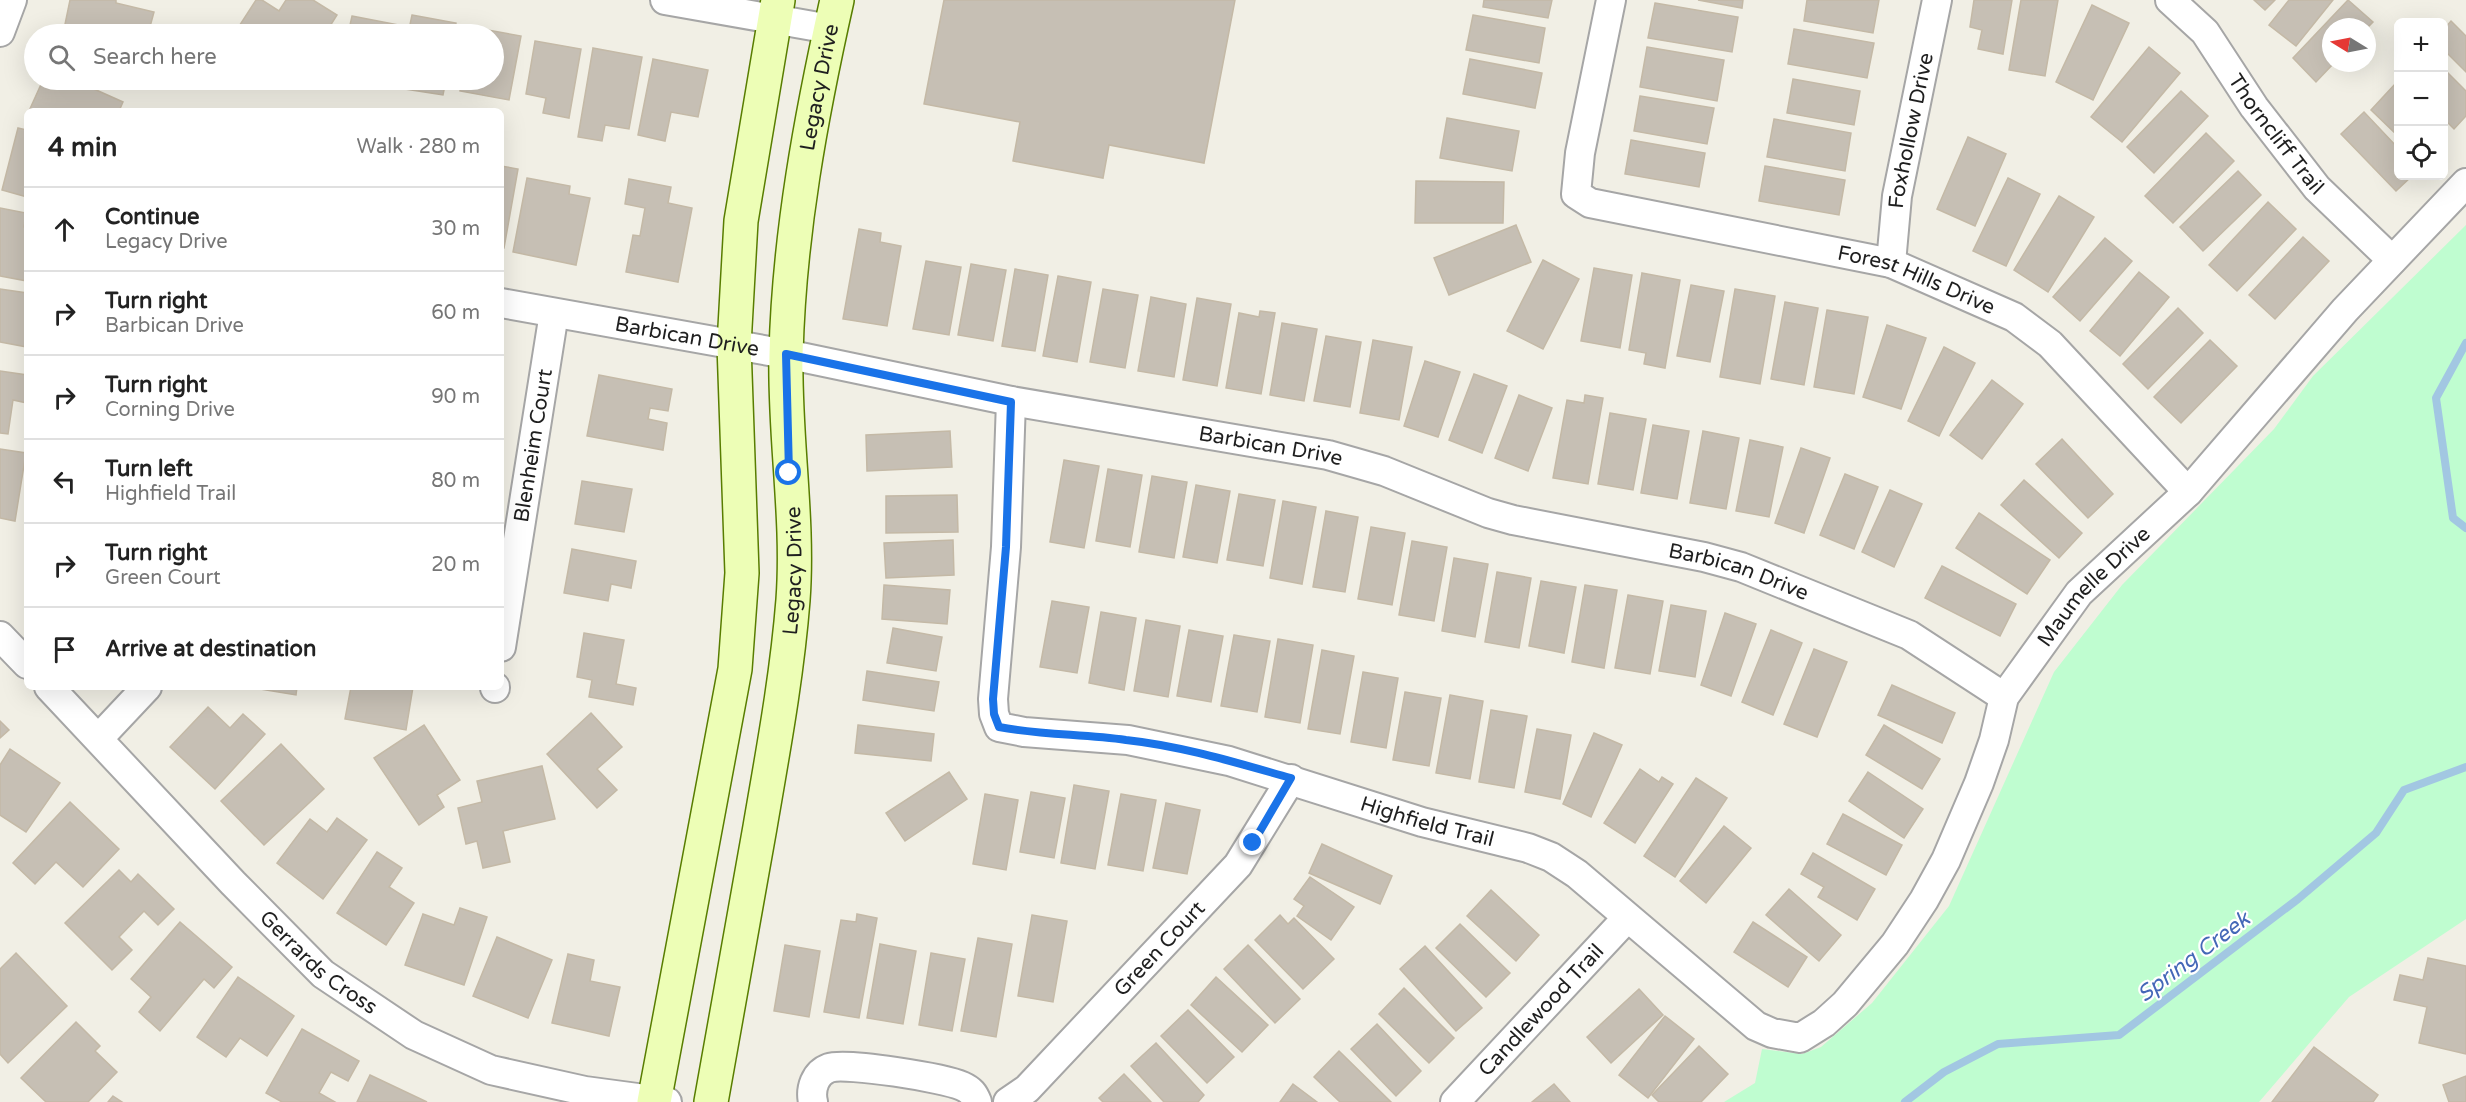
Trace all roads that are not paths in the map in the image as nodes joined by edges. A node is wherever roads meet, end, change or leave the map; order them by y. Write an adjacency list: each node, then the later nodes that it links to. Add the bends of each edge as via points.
1 (12, 0): 8 (street)
2 (665, 0): 6 (street)
3 (1611, 0): 11 (street, Forest Hills Drive, via 1580,153 1576,194 1590,202)
4 (1937, 0): 11 (street, Foxhollow Drive, via 1897,196)
5 (2170, 0): 10 (street, Thorncliff Trail, via 2205,32 2254,107 2318,188)
6 (776, 10): 7 (street); 14 (main road, via 741,222)
7 (834, 15): 15 (main road, Legacy Drive, via 805,163)
8 (0, 32)
9 (2466, 183): 10 (street, Maumelle Drive)
10 (2392, 260): 17 (street, Maumelle Drive)
11 (1891, 263): 17 (street, Forest Hills Drive, via 2014,317 2050,344)
12 (504, 304): 13 (street, Barbican Drive)
13 (554, 313): 14 (street, Barbican Drive); 18 (street, Blenheim Court)
14 (734, 345): 15 (street, Barbican Drive); 28 (main road, via 742,573 735,669)
15 (786, 354): 16 (street, Barbican Drive); 29 (main road, Legacy Drive, via 795,543 786,678)
16 (1011, 402): 23 (street, Barbican Drive, via 1328,455 1384,471 1513,520 1741,567 1909,636); 25 (street, Highfield Trail, via 1006,547 993,699 999,727 1128,740)
17 (2188, 492): 23 (street, Maumelle Drive, via 2079,593)
18 (504, 628)
19 (0, 636): 20 (street)
20 (24, 661)
21 (52, 690): 24 (street, Gerrards Cross)
22 (144, 690): 24 (street)
23 (2004, 697): 27 (street, Maumelle Drive, via 1979,783 1924,900 1895,944 1845,1004)
24 (99, 738): 28 (street, Gerrards Cross, via 323,974 414,1035 491,1070 585,1091)
25 (1291, 778): 26 (street, Highfield Trail, via 1422,822 1551,857 1577,874); 32 (street, Green Court, via 1238,865 1027,1089)
26 (1627, 918): 27 (street, Highfield Trail, via 1756,1026); 33 (street, Candlewood Trail)
27 (1800, 1038)
28 (659, 1101)
29 (711, 1102)
30 (813, 1102): 31 (street, via 811,1091 818,1076 830,1068 845,1067 951,1082 974,1093)
31 (977, 1102)
32 (1008, 1102)
33 (1455, 1102)

